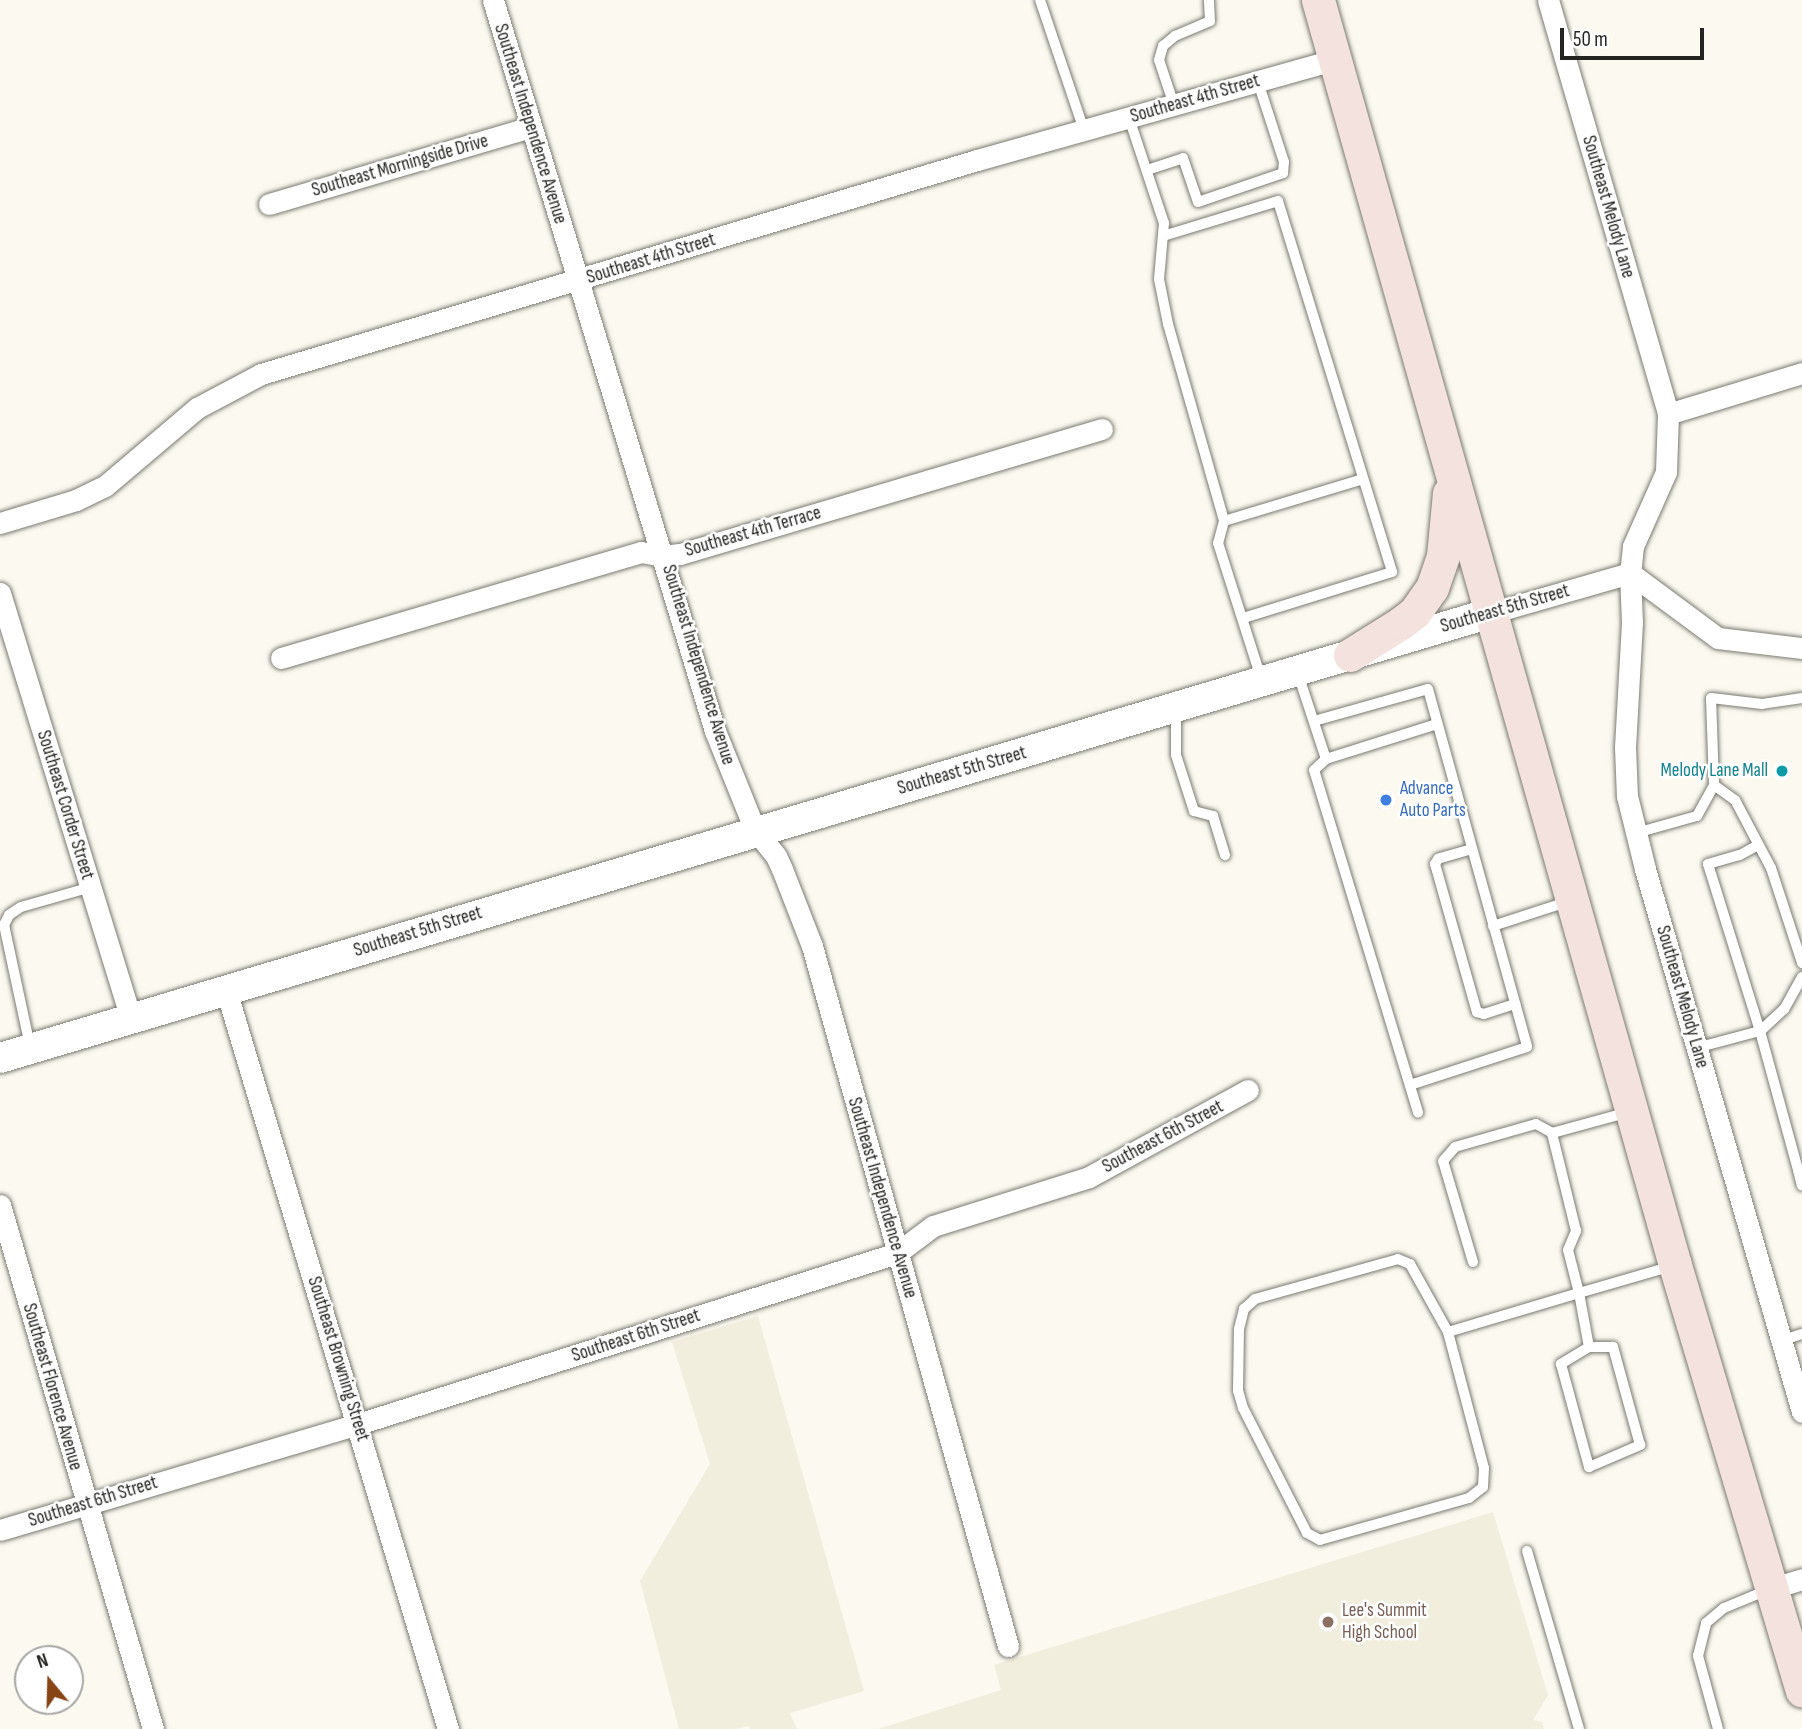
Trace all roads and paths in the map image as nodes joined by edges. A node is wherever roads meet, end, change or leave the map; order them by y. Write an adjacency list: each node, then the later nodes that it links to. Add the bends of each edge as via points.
1 (1041, 0): 11 (lane)
2 (1209, 0): 8 (lane, via 1210,21 1163,46 1159,60)
3 (1318, 0): 6 (main road)
4 (1548, 0): 17 (street, Southeast Melody Lane)
5 (498, 1): 10 (street, Southeast Independence Avenue)
6 (1333, 60): 7 (street, Southeast 4th Street); 19 (main road)
7 (1258, 82): 8 (street, Southeast 4th Street); 12 (lane, via 1284,162 1283,173 1198,202 1183,158)
8 (1174, 105): 9 (street, Southeast 4th Street)
9 (1129, 118): 11 (street, Southeast 4th Street); 12 (lane)
10 (531, 127): 13 (street, Southeast Morningside Drive); 15 (street, Southeast Independence Avenue)
11 (1084, 130): 15 (street, Southeast 4th Street)
12 (1147, 170): 14 (lane, via 1164,223)
13 (269, 204)
14 (1163, 236): 20 (lane, via 1278,201); 21 (lane, via 1159,279 1168,324)
15 (576, 281): 22 (street, Southeast 4th Street, via 261,374 197,408 105,486 76,500); 23 (street, Southeast Independence Avenue)
16 (1802, 373): 17 (street)
17 (1668, 414): 24 (street, via 1666,472 1633,546)
18 (1102, 429): 23 (street, Southeast 4th Terrace)
19 (1451, 474): 26 (main road); 29 (main road, via 1443,556 1432,588 1415,611)
20 (1363, 479): 21 (lane); 27 (lane, via 1392,572)
21 (1224, 521): 27 (lane, via 1218,543)
22 (0, 523)
23 (663, 556): 30 (street, Southeast 4th Terrace, via 641,552); 39 (street, Southeast Independence Avenue, via 715,731)
24 (1630, 573): 26 (street, Southeast 5th Street); 28 (street, via 1718,638); 40 (street, Southeast Melody Lane, via 1626,774)
25 (0, 593): 44 (street, Southeast Corder Street)
26 (1491, 613): 29 (street, Southeast 5th Street); 45 (main road)
27 (1242, 618): 32 (lane)
28 (1802, 648)
29 (1350, 655): 31 (street, Southeast 5th Street)
30 (281, 657)
31 (1297, 671): 32 (street, Southeast 5th Street); 35 (lane)
32 (1262, 681): 34 (street, Southeast 5th Street)
33 (1802, 698): 38 (lane, via 1762,704 1711,698)
34 (1176, 706): 39 (street, Southeast 5th Street); 43 (lane, via 1176,755 1194,811 1213,816)
35 (1314, 721): 36 (lane, via 1428,689); 37 (lane)
36 (1437, 724): 37 (lane); 42 (lane)
37 (1326, 759): 56 (lane, via 1314,770)
38 (1714, 785): 40 (lane, via 1697,816); 41 (lane, via 1735,800)
39 (755, 831): 49 (street, Southeast 5th Street); 64 (street, Southeast Independence Avenue, via 776,856 812,946)
40 (1636, 833): 53 (street, Southeast Melody Lane)
41 (1758, 845): 47 (lane, via 1771,868); 52 (lane, via 1708,864)
42 (1472, 849): 46 (lane); 50 (lane, via 1438,859 1435,864 1477,1012)
43 (1225, 855)
44 (90, 887): 51 (street, Southeast Corder Street); 54 (lane, via 21,907 4,925)
45 (1572, 901): 46 (lane); 58 (main road)
46 (1493, 926): 50 (lane)
47 (1802, 963)
48 (1802, 977): 52 (lane, via 1784,1009)
49 (226, 990): 51 (street, Southeast 5th Street); 73 (street, Southeast Browning Street)
50 (1515, 1004): 56 (lane, via 1527,1047)
51 (131, 1018): 54 (street, Southeast 5th Street)
52 (1760, 1031): 53 (lane); 61 (lane)
53 (1696, 1048): 70 (street, Southeast Melody Lane)
54 (31, 1049): 55 (street, Southeast 5th Street)
55 (0, 1058)
56 (1410, 1085): 59 (lane)
57 (1248, 1090): 64 (street, Southeast 6th Street, via 1088,1177 933,1226)
58 (1632, 1111): 60 (lane); 66 (main road)
59 (1418, 1113)
60 (1552, 1133): 65 (lane, via 1536,1124 1455,1147 1443,1161); 67 (lane, via 1576,1231 1568,1250)
61 (1800, 1171): 62 (lane)
62 (1802, 1186)
63 (0, 1205): 74 (street, Southeast Florence Avenue)
64 (897, 1254): 73 (street, Southeast 6th Street); 78 (street, Southeast Independence Avenue)
65 (1473, 1262)
66 (1675, 1265): 67 (lane); 77 (main road)
67 (1578, 1293): 68 (lane); 71 (lane)
68 (1448, 1332): 68 (lane, via 1410,1264 1398,1259 1255,1299 1244,1309 1239,1329 1238,1391 1307,1533 1320,1540 1469,1498 1483,1487 1484,1468)
69 (1802, 1334): 70 (lane)
70 (1780, 1341): 72 (street, Southeast Melody Lane)
71 (1589, 1347): 71 (lane, via 1613,1347 1640,1445 1589,1467 1561,1364)
72 (1802, 1412)
73 (358, 1424): 74 (street, Southeast 6th Street); 81 (street, Southeast Browning Street)
74 (85, 1504): 75 (street, Southeast 6th Street); 80 (street, Southeast Florence Avenue)
75 (0, 1530)
76 (1527, 1551): 82 (lane)
77 (1787, 1583): 79 (main road); 83 (lane, via 1724,1608 1706,1623 1698,1656)
78 (1008, 1646)
79 (1802, 1690)
80 (153, 1729)
81 (448, 1729)
82 (1579, 1729)
83 (1718, 1729)

